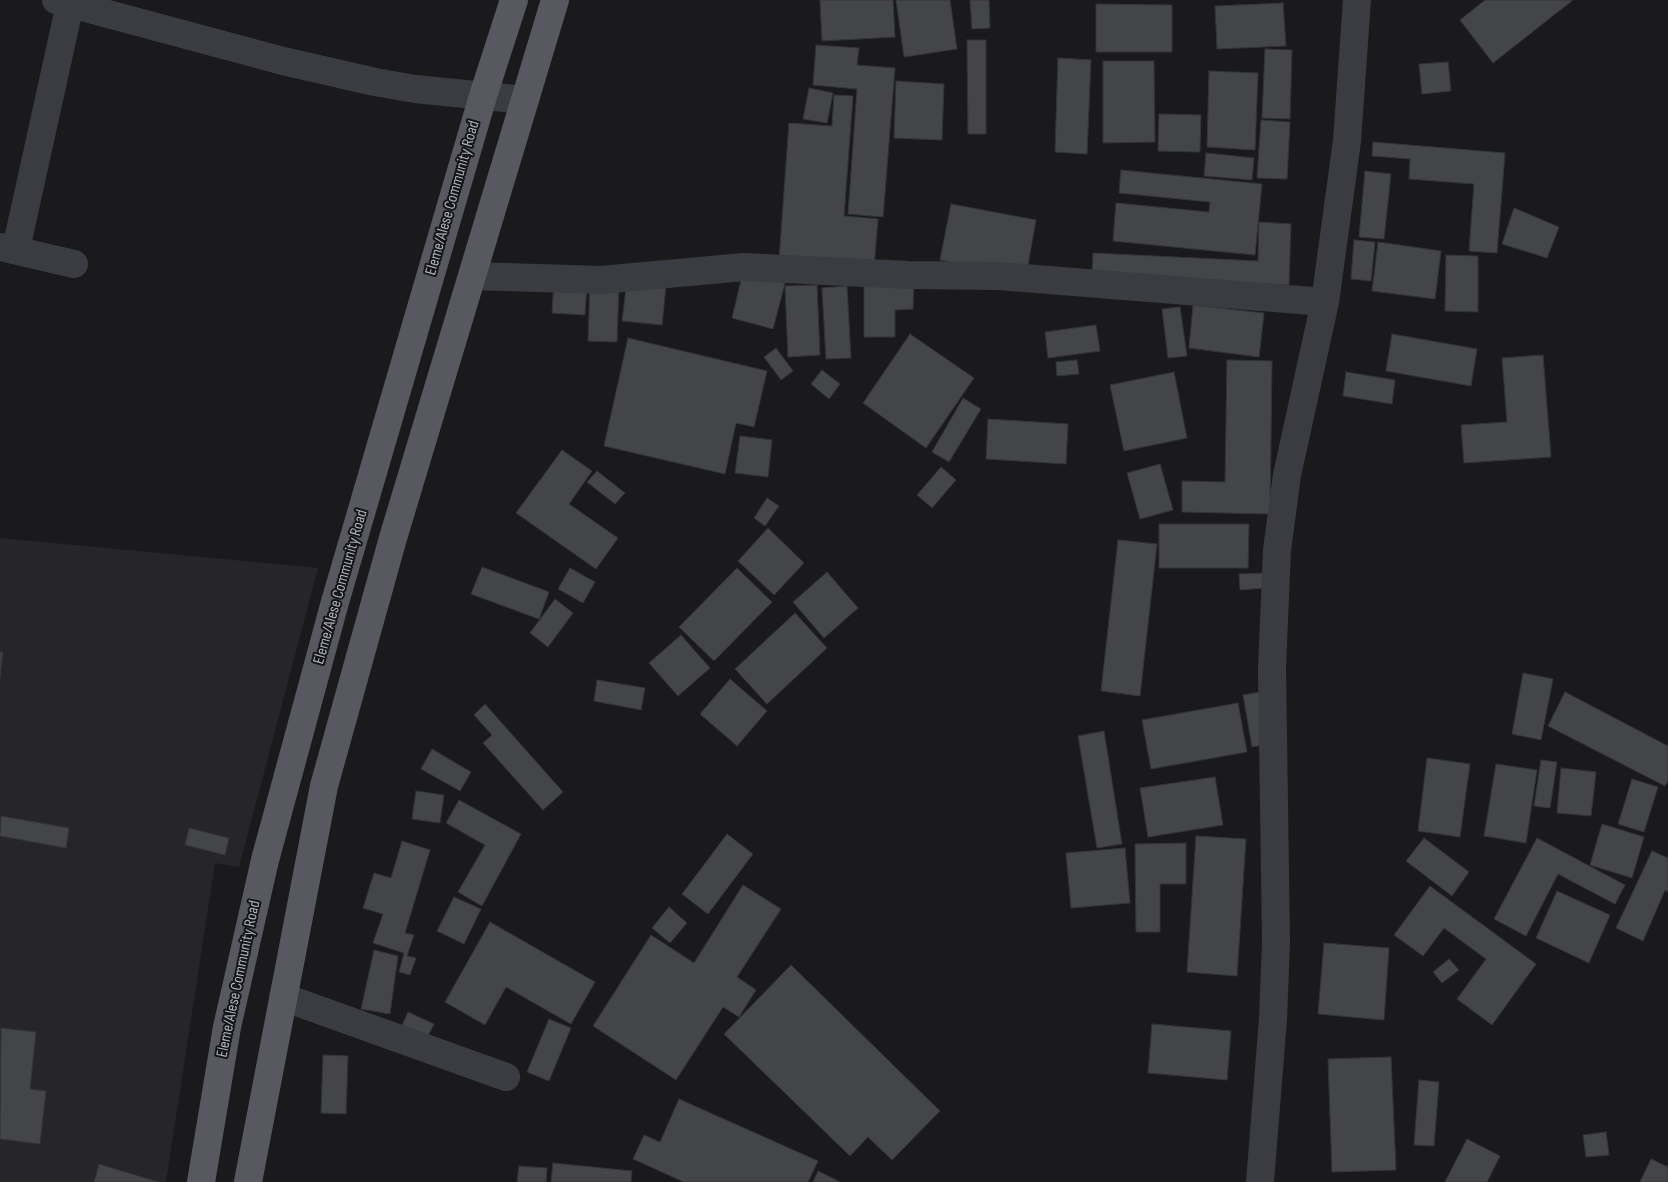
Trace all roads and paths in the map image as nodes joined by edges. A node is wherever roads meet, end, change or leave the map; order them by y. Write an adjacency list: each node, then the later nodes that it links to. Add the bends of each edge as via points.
1 (514, 0): 5 (main road, Eleme/Alese Community Road)
2 (555, 0): 6 (main road)
3 (1356, 0): 10 (street, via 1347,141)
4 (63, 2): 5 (street, via 283,61 375,82); 7 (street)
5 (483, 96): 6 (street); 13 (main road, Eleme/Alese Community Road, via 335,602 265,860 227,1027)
6 (525, 100): 9 (main road)
7 (8, 248): 8 (street)
8 (74, 264)
9 (472, 276): 10 (street, via 601,280 744,268 999,276); 11 (main road, via 393,538 324,786)
10 (1325, 302): 15 (street, via 1287,475 1277,550 1272,667 1276,942)
11 (283, 997): 12 (street); 14 (main road)
12 (506, 1077)
13 (200, 1182)
14 (248, 1182)
15 (1260, 1182)

